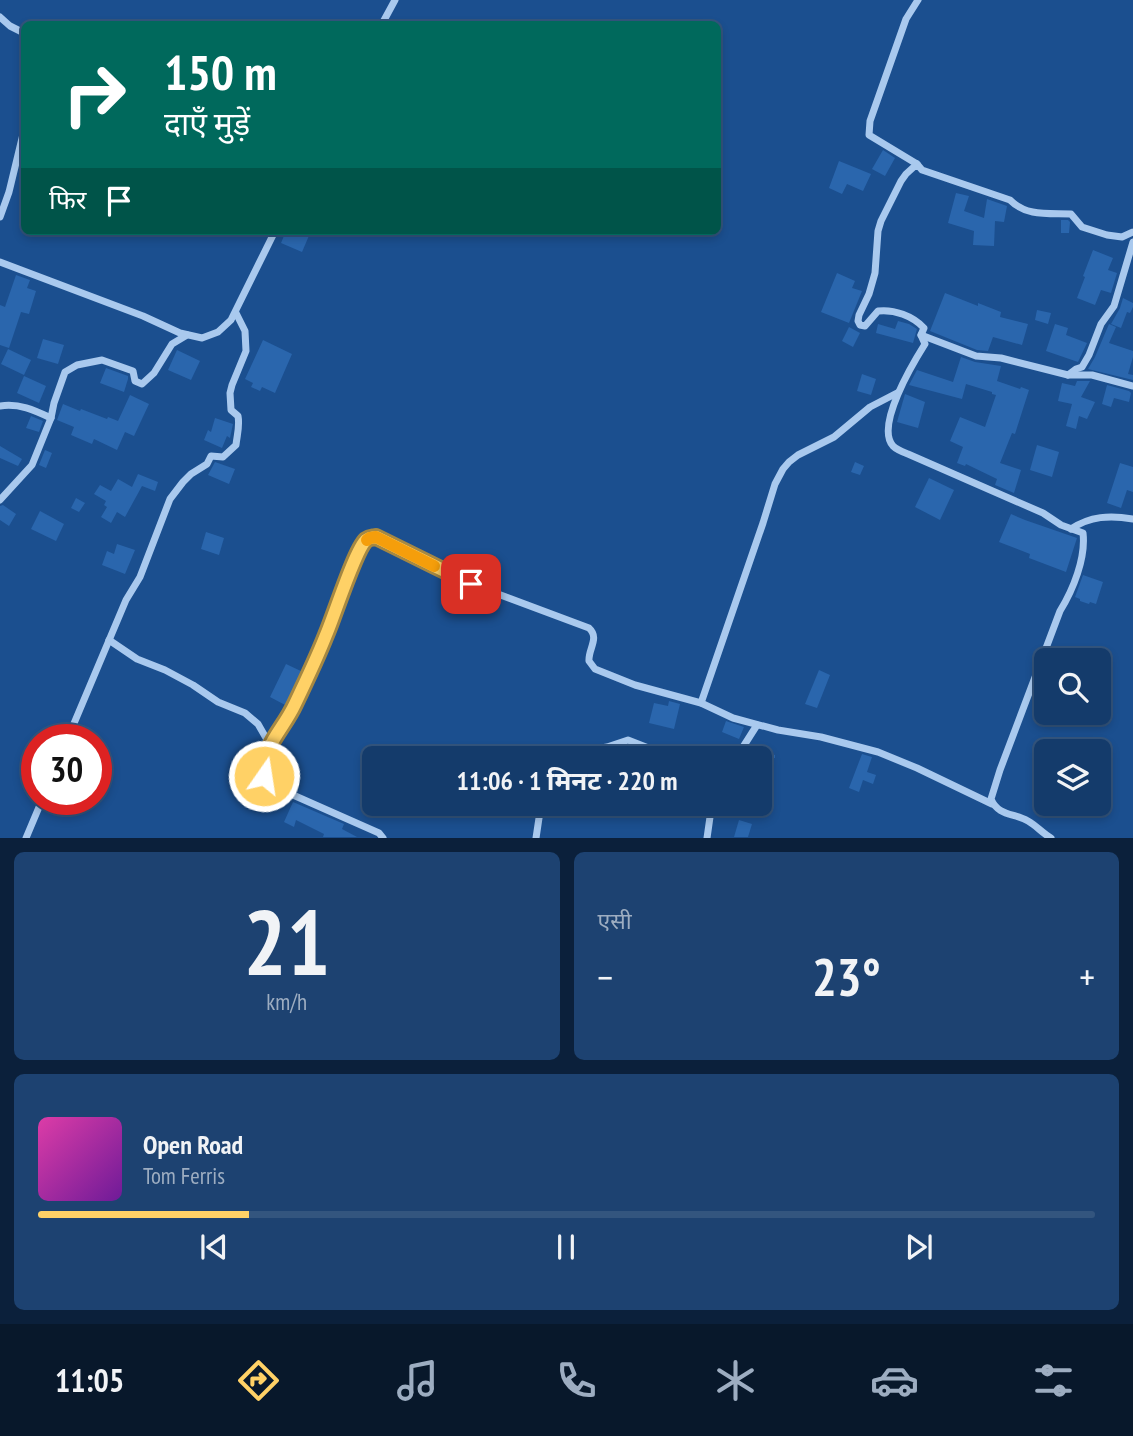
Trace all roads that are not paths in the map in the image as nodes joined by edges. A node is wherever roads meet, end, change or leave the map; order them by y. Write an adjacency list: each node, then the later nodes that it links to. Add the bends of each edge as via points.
1 (395, 0): 4 (street)
2 (918, 0): 7 (street, via 906,19 869,129 869,135)
3 (0, 17): 5 (street)
4 (384, 21)
5 (21, 32)
6 (21, 142): 8 (street)
7 (917, 164): 9 (street, via 922,170 1010,200 1021,209 1071,214 1082,227 1116,237); 15 (street, via 901,181 881,221 875,273 858,321 865,326 878,311 889,310 921,324)
8 (0, 217)
9 (1133, 232)
10 (273, 235): 13 (street)
11 (1133, 242): 16 (street, via 1111,312 1082,367)
12 (0, 262): 14 (street)
13 (236, 313): 14 (street, via 218,332 202,338); 24 (street, via 246,340 230,393 231,410 240,425 236,446 223,457 211,456 175,491)
14 (187, 335): 20 (street, via 172,344 142,384 135,381 132,371 102,360 70,368 63,376)
15 (921, 335): 16 (street, via 976,356); 18 (street, via 925,344)
16 (1068, 375): 17 (street, via 1092,375)
17 (1133, 386)
18 (897, 393): 23 (street, via 889,424 893,446); 25 (street, via 783,469)
19 (0, 406): 20 (street, via 23,406)
20 (51, 418): 21 (street, via 32,465)
21 (0, 500)
22 (1133, 519): 23 (street, via 1091,519)
23 (1071, 529): 32 (street, via 1083,533 1082,562 992,792)
24 (110, 640): 26 (street); 28 (street, via 137,659 245,713)
25 (701, 703): 27 (street); 28 (street, via 594,669 589,662 594,637 589,628 471,584 376,537 363,545 294,706)
26 (74, 724)
27 (757, 725): 31 (street); 32 (street, via 878,752)
28 (270, 745): 37 (street, via 264,764 265,784 270,789 284,791)
29 (610, 746): 30 (street, via 628,740)
30 (643, 746)
31 (744, 746)
32 (992, 804): 40 (street)
33 (36, 815): 36 (street)
34 (540, 816): 38 (street)
35 (710, 816): 39 (street)
36 (26, 838)
37 (383, 838)
38 (536, 838)
39 (707, 838)
40 (1051, 838)

